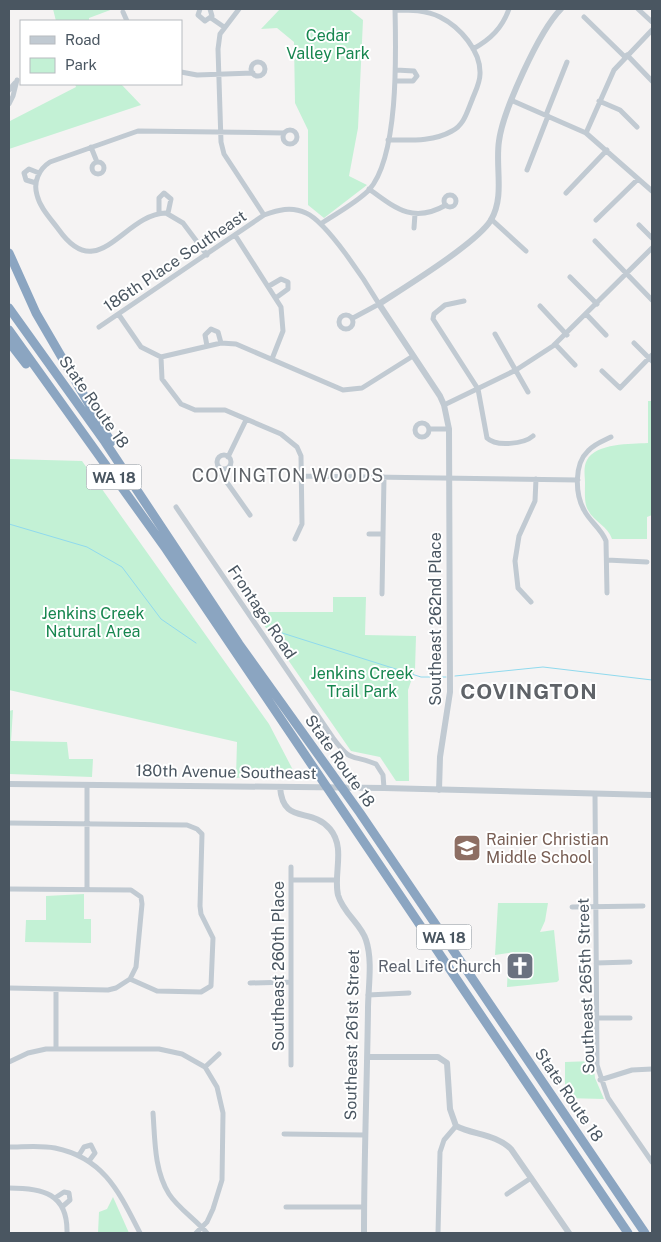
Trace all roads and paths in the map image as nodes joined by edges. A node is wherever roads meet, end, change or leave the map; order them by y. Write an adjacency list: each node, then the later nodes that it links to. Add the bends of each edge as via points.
1 (200, 9): 10 (street, via 200,19)
2 (210, 9): 10 (street)
3 (239, 9): 13 (street)
4 (395, 9): 15 (street, via 440,17 460,31); 18 (street)
5 (509, 9): 15 (street, via 492,38)
6 (561, 9): 25 (street, via 542,34)
7 (638, 9): 12 (street)
8 (123, 12): 11 (street)
9 (584, 17): 16 (street)
10 (211, 18): 13 (street)
11 (127, 20)
12 (652, 22)
13 (224, 27): 21 (street, via 218,48)
14 (652, 30): 16 (street)
15 (473, 49): 33 (street, via 480,76 459,126 430,138)
16 (626, 56): 23 (street); 26 (street, via 612,74)
17 (568, 62): 28 (street)
18 (396, 70): 22 (street); 22 (street, via 414,71 417,76 413,81)
19 (182, 72): 21 (street)
20 (253, 72): 21 (street)
21 (218, 74): 30 (street)
22 (395, 81): 33 (street)
23 (652, 81)
24 (9, 90): 27 (street, via 17,80)
25 (513, 101): 28 (street); 47 (street, via 499,139 498,190 496,210)
26 (599, 101): 29 (street, via 620,110); 32 (street)
27 (9, 104)
28 (547, 115): 32 (street); 37 (street)
29 (637, 127)
30 (222, 133): 31 (street); 34 (street, via 138,131); 46 (street, via 224,154)
31 (284, 133)
32 (586, 133): 35 (street)
33 (388, 140): 39 (street, via 382,169)
34 (91, 148): 36 (street); 43 (street, via 50,162 38,178 35,189 39,202 74,248 88,252 102,248)
35 (607, 150): 38 (street); 41 (street)
36 (97, 162)
37 (527, 170)
38 (638, 179): 40 (street); 48 (street)
39 (369, 189): 45 (street, via 397,209); 49 (street)
40 (652, 191)
41 (566, 193)
42 (446, 205): 45 (street)
43 (159, 213): 44 (street); 44 (street, via 159,198 164,193 171,198)
44 (167, 213): 58 (street, via 183,223)
45 (416, 214): 51 (street)
46 (264, 215): 49 (street, via 292,209 305,212); 52 (street, 186th Place Southeast)
47 (491, 219): 56 (street); 65 (street, via 473,238)
48 (596, 220)
49 (322, 223): 65 (street)
50 (639, 225): 53 (street)
51 (414, 228)
52 (234, 236): 58 (street, 186th Place Southeast); 61 (street)
53 (652, 238)
54 (595, 241): 59 (street)
55 (652, 248): 59 (street)
56 (526, 251)
57 (9, 253): 109 (highway, via 59,355)
58 (207, 255): 69 (street, 186th Place Southeast)
59 (626, 274): 63 (street); 66 (street)
60 (570, 277): 66 (street)
61 (269, 286): 62 (street); 62 (street, via 281,279 288,282 288,289)
62 (277, 297): 84 (street, via 283,325)
63 (652, 300)
64 (464, 301): 89 (street, via 445,305 433,317)
65 (379, 304): 71 (street); 82 (street)
66 (597, 304): 70 (street)
67 (540, 306): 75 (street)
68 (9, 308): 109 (highway, State Route 18 / WA 18, via 105,442)
69 (119, 315): 72 (street, 186th Place Southeast); 83 (street, via 141,347)
70 (586, 316): 75 (street); 76 (street)
71 (353, 318)
72 (99, 327)
73 (9, 330): 97 (highway, State Route 18 / WA 18)
74 (495, 334): 87 (street)
75 (567, 335): 80 (street)
76 (606, 335)
77 (9, 342): 97 (highway)
78 (221, 343): 81 (street); 81 (street, via 218,332 211,329 206,335); 84 (street, via 236,344)
79 (634, 343): 85 (street)
80 (556, 344): 86 (street); 87 (street)
81 (207, 346): 83 (street)
82 (413, 356): 84 (street, via 362,388 343,390); 91 (street)
83 (161, 357): 92 (street, via 162,378 181,404 195,410 225,410)
84 (272, 358)
85 (651, 358): 88 (street, via 620,388)
86 (575, 365)
87 (516, 370): 89 (street); 90 (street)
88 (602, 371)
89 (478, 389): 91 (street); 95 (street, via 486,435 490,440 521,442)
90 (528, 392)
91 (444, 405): 94 (street, Southeast 262nd Place)
92 (246, 420): 98 (street); 100 (street, via 281,434 297,446)
93 (430, 428): 94 (street)
94 (449, 429): 102 (street, Southeast 262nd Place)
95 (533, 436)
96 (611, 437): 104 (street, via 584,455)
97 (93, 448): 116 (highway, State Route 18 / WA 18)
98 (228, 457): 99 (street, via 219,457); 99 (street, via 229,467)
99 (218, 467): 106 (street)
100 (302, 476): 101 (street); 110 (street, via 302,524)
101 (384, 477): 102 (street); 108 (street)
102 (449, 478): 103 (street); 122 (street, Southeast 262nd Place, via 450,692 440,757)
103 (536, 479): 104 (street); 115 (street, via 535,501 519,536 514,570 518,588)
104 (578, 480): 111 (street, via 583,509 606,541)
105 (176, 507): 121 (street, Frontage Road, via 332,738 351,758 376,764 383,775)
106 (250, 515)
107 (369, 534): 108 (street)
108 (383, 534): 113 (street)
109 (169, 539): 116 (highway, State Route 18 / WA 18)
110 (295, 539)
111 (607, 560): 112 (street); 114 (street)
112 (647, 562)
113 (382, 594)
114 (606, 594)
115 (531, 602)
116 (220, 622): 117 (highway, State Route 18 / WA 18)
117 (236, 645): 177 (highway, State Route 18 / WA 18); 178 (highway, State Route 18 / WA 18, via 365,821)
118 (9, 784): 119 (street, 180th Avenue Southeast)
119 (87, 785): 120 (street, 180th Avenue Southeast); 126 (street)
120 (280, 787): 121 (street, 180th Avenue Southeast); 129 (street, Southeast 261st Street, via 286,809 320,820 331,830 338,848)
121 (384, 788): 122 (street, 180th Avenue Southeast)
122 (440, 790): 123 (street, 180th Avenue Southeast)
123 (595, 794): 124 (street, 180th Avenue Southeast); 132 (street, Southeast 265th Street)
124 (652, 795)
125 (9, 823): 126 (street)
126 (87, 824): 131 (street); 137 (street, via 187,825 202,834 200,910 213,938 212,981 208,989 201,992 157,991)
127 (291, 867): 128 (street, Southeast 260th Place)
128 (292, 880): 129 (street); 138 (street, Southeast 260th Place)
129 (337, 880): 143 (street, Southeast 261st Street, via 341,903 367,942)
130 (9, 890): 131 (street)
131 (87, 890): 137 (street, via 131,890 141,897 136,966)
132 (595, 906): 133 (street); 134 (street); 136 (street, Southeast 265th Street)
133 (642, 906)
134 (572, 907)
135 (630, 962): 136 (street)
136 (596, 963): 144 (street, Southeast 265th Street)
137 (130, 979): 141 (street, via 108,990)
138 (291, 982): 139 (street); 150 (street, Southeast 260th Place)
139 (250, 983)
140 (9, 988): 141 (street)
141 (56, 990): 146 (street)
142 (409, 993): 143 (street)
143 (368, 995): 148 (street, Southeast 261st Street)
144 (597, 1018): 145 (street); 153 (street, Southeast 265th Street)
145 (630, 1018)
146 (56, 1048): 149 (street, via 37,1050); 151 (street, via 159,1049 182,1054)
147 (219, 1054): 151 (street)
148 (368, 1057): 155 (street, via 438,1057 447,1063 450,1109); 157 (street, Southeast 261st Street)
149 (9, 1062)
150 (291, 1065)
151 (205, 1067): 169 (street, via 218,1087 221,1099 223,1163 218,1198)
152 (652, 1069): 153 (street, via 632,1070)
153 (600, 1080): 161 (street, Southeast 265th Street, via 608,1098)
154 (153, 1113): 169 (street, via 162,1180 169,1195)
155 (456, 1126): 162 (street, via 501,1140); 175 (street, via 444,1140 440,1152)
156 (284, 1134): 157 (street)
157 (364, 1135): 168 (street, Southeast 261st Street)
158 (9, 1147): 159 (street, via 54,1147)
159 (79, 1155): 160 (street); 160 (street, via 84,1147 92,1145 95,1153)
160 (90, 1161): 171 (street, via 108,1178)
161 (652, 1162)
162 (531, 1178): 164 (street); 176 (street)
163 (9, 1188): 165 (street, via 36,1188)
164 (507, 1194)
165 (55, 1198): 166 (street); 166 (street, via 64,1192 69,1193 70,1200)
166 (62, 1207): 170 (street)
167 (286, 1207): 168 (street)
168 (364, 1207): 174 (street, Southeast 261st Street)
169 (202, 1228): 172 (street); 173 (street)
170 (67, 1233)
171 (140, 1233)
172 (196, 1233)
173 (207, 1233)
174 (364, 1233)
175 (438, 1233)
176 (569, 1233)
177 (628, 1233)
178 (645, 1233)

